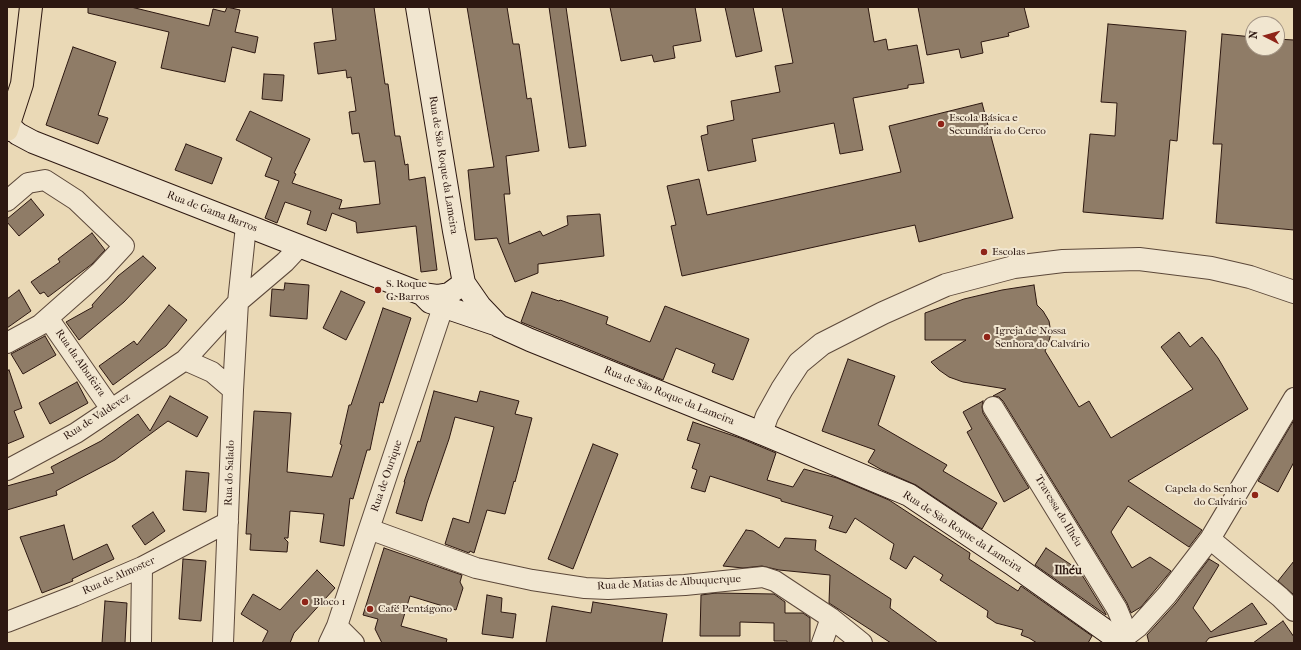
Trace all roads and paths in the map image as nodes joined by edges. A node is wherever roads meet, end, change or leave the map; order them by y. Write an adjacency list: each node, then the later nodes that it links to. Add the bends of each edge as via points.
1 (31, 7): 3 (main road, via 22,84)
2 (417, 7): 7 (main road, Rua de São Roque da Lameira)
3 (8, 126): 5 (main road, Rua de Gama Barros, via 33,142)
4 (7, 201): 12 (street, via 28,183 45,180 76,200 124,246 100,272)
5 (246, 226): 6 (main road, Rua de Gama Barros); 10 (street, Rua do Salado)
6 (300, 246): 9 (main road, Rua de Gama Barros); 10 (street)
7 (464, 283): 9 (main road, Rua de Gama Barros, via 449,294); 13 (main road, Rua de São Roque da Lameira, via 480,306)
8 (1294, 292): 20 (main road, via 1211,268 1139,259 1062,261 1014,267 961,281 883,313 822,344 799,363 767,416)
9 (422, 294): 11 (main road, Rua de Gama Barros, via 430,302)
10 (238, 302): 15 (street, Rua de Valdevez); 16 (street, Rua do Salado)
11 (443, 307): 13 (main road, Rua de Gama Barros); 23 (street, Rua de Ourique)
12 (48, 318): 14 (street); 19 (street, Rua da Albufeira)
13 (499, 326): 20 (main road, Rua de São Roque da Lameira)
14 (7, 343)
15 (185, 360): 16 (street, via 212,372); 19 (street, Rua de Valdevez)
16 (233, 390): 22 (street, Rua do Salado)
17 (1294, 398): 24 (street)
18 (993, 407): 30 (street, Travessa do Ilhéu, via 1117,609 1122,626)
19 (111, 409): 21 (street, Rua de Valdevez, via 76,433)
20 (761, 433): 30 (main road, Rua de São Roque da Lameira, via 909,496 1012,564)
21 (7, 470)
22 (228, 522): 25 (street, Rua de Almoster); 32 (street, Rua do Salado)
23 (369, 529): 27 (street, Rua de Matias de Albuquerque, via 476,568 585,588 685,585 763,577 775,581); 29 (street, Rua de Ourique)
24 (1210, 539): 26 (street); 30 (street, via 1167,595)
25 (142, 567): 28 (street, Rua de Almoster); 31 (street)
26 (1294, 611)
27 (831, 618): 34 (street); 35 (street, Rua de Matias de Albuquerque)
28 (7, 622)
29 (333, 635): 33 (street)
30 (1122, 642)
31 (141, 643)
32 (223, 643)
33 (354, 643)
34 (822, 643)
35 (862, 643)

